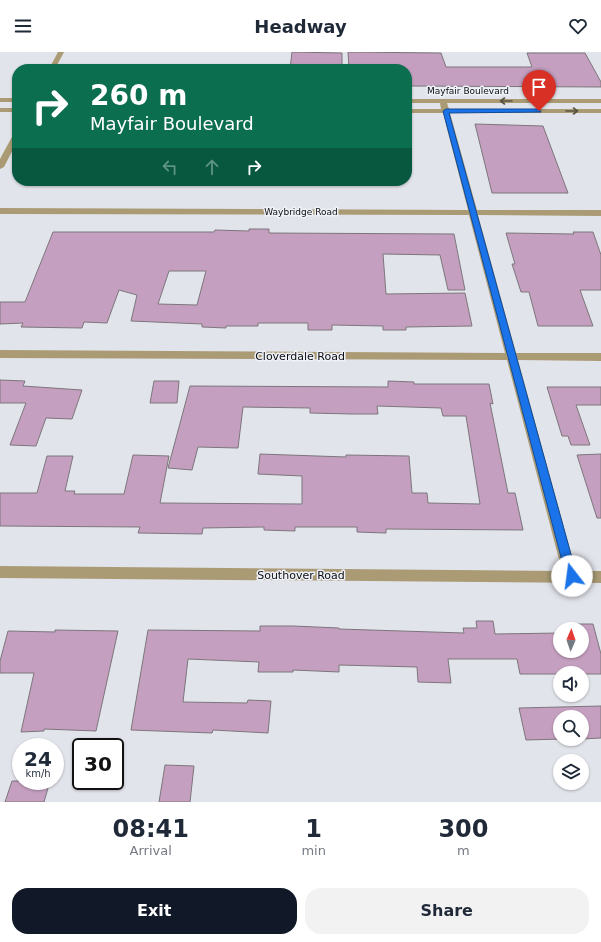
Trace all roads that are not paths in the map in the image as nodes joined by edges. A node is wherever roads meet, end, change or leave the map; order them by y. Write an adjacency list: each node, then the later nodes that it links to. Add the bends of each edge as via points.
1 (61, 52): 2 (street)
2 (55, 64)
3 (0, 100): 4 (street)
4 (12, 100)
5 (412, 102): 7 (street, Mayfair Boulevard)
6 (601, 102): 7 (street, Mayfair Boulevard, one-way to 7)
7 (445, 106): 10 (street, Mayfair Boulevard); 11 (street, Mayfair Boulevard, one-way to 11); 15 (street)
8 (0, 110): 9 (street)
9 (12, 110)
10 (412, 110)
11 (601, 112)
12 (12, 144): 13 (street)
13 (0, 167)
14 (0, 212): 15 (street, Waybridge Road)
15 (473, 212): 16 (street, Waybridge Road); 18 (street)
16 (601, 213)
17 (0, 354): 18 (street, Cloverdale Road)
18 (512, 357): 19 (street, Cloverdale Road); 21 (street)
19 (601, 357)
20 (0, 572): 21 (street, Southover Road)
21 (572, 576): 22 (street, Southover Road)
22 (601, 577)

